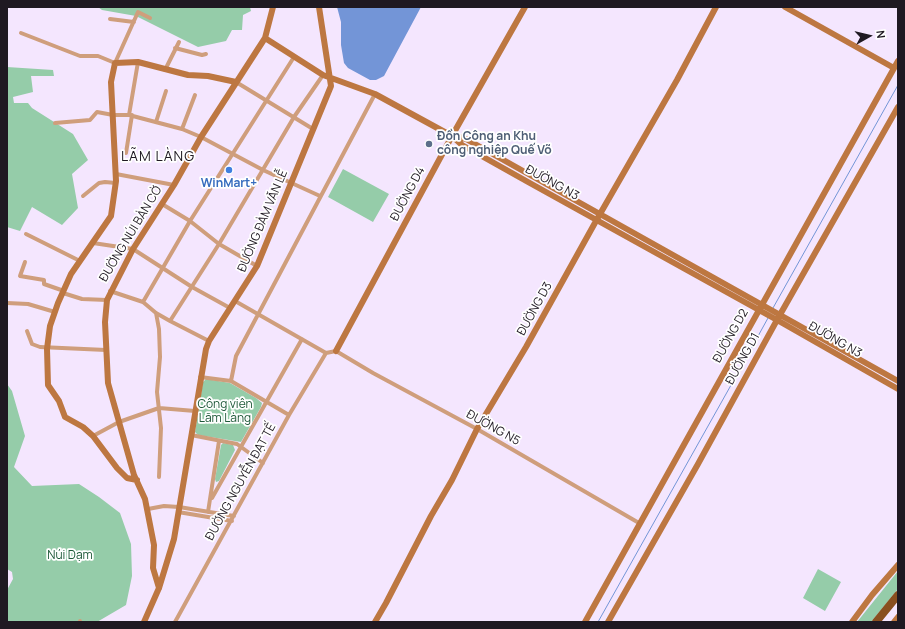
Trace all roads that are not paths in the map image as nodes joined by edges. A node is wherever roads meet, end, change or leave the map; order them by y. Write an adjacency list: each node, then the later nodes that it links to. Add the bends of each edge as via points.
1 (273, 7): 10 (street, ĐƯỜNG NÚI BÀN CỜ)
2 (319, 7): 21 (street, ĐƯỜNG ĐÀM VĂN LỄ)
3 (525, 7): 35 (street, ĐƯỜNG D4)
4 (716, 7): 47 (street, ĐƯỜNG D3)
5 (785, 7): 18 (street)
6 (150, 18): 8 (street, via 138,12)
7 (110, 19): 8 (street)
8 (134, 22): 17 (street)
9 (21, 33): 17 (street, via 80,56 98,56)
10 (265, 38): 14 (street, ĐƯỜNG N3); 22 (street, ĐƯỜNG NÚI BÀN CỜ)
11 (179, 42): 12 (street)
12 (176, 48): 13 (street); 19 (street)
13 (206, 54)
14 (294, 57): 20 (street, ĐƯỜNG N3); 26 (street)
15 (898, 61): 18 (street, ĐƯỜNG D2)
16 (138, 62): 17 (street); 19 (street); 29 (street)
17 (115, 63): 28 (street, via 110,82)
18 (894, 68): 65 (street, ĐƯỜNG D2)
19 (165, 70): 22 (street)
20 (323, 74): 21 (street, ĐƯỜNG N3); 30 (street)
21 (331, 78): 24 (street, ĐƯỜNG N3); 34 (street, ĐƯỜNG ĐÀM VĂN LỄ, via 331,86)
22 (236, 82): 26 (street); 36 (street, ĐƯỜNG NÚI BÀN CỜ)
23 (166, 91): 31 (street)
24 (375, 94): 35 (street, ĐƯỜNG N3); 45 (street)
25 (195, 95): 33 (street)
26 (266, 100): 30 (street); 38 (street)
27 (898, 108): 69 (street, ĐƯỜNG D1)
28 (113, 115): 29 (street); 32 (street, via 97,112 90,120); 40 (street)
29 (131, 115): 31 (street); 37 (street)
30 (294, 117): 34 (street); 39 (street)
31 (156, 122): 33 (street)
32 (55, 123)
33 (182, 129): 36 (street)
34 (313, 129): 42 (street, ĐƯỜNG ĐÀM VĂN LỄ)
35 (452, 136): 47 (street, ĐƯỜNG N3, via 466,139); 76 (street, ĐƯỜNG D4)
36 (201, 137): 38 (street); 43 (street, ĐƯỜNG NÚI BÀN CỜ)
37 (126, 153)
38 (232, 154): 39 (street); 48 (street)
39 (262, 170): 42 (street); 51 (street)
40 (116, 174): 41 (street); 43 (street)
41 (116, 183): 44 (street, via 99,183); 50 (street, via 111,216)
42 (291, 184): 45 (street); 55 (street, ĐƯỜNG ĐÀM VĂN LỄ)
43 (174, 185): 46 (street, ĐƯỜNG NÚI BÀN CỜ)
44 (83, 196)
45 (320, 196): 68 (street)
46 (162, 204): 48 (street); 52 (street, ĐƯỜNG NÚI BÀN CỜ)
47 (598, 218): 65 (street, ĐƯỜNG N3); 88 (street, ĐƯỜNG D3)
48 (190, 221): 51 (street); 56 (street)
49 (26, 234): 53 (street)
50 (93, 243): 52 (street); 53 (street)
51 (219, 244): 55 (street); 57 (street)
52 (133, 249): 56 (street); 58 (street, ĐƯỜNG NÚI BÀN CỜ)
53 (80, 261): 59 (street)
54 (25, 262): 59 (street, via 20,276 44,280 44,284)
55 (258, 266): 61 (street, ĐƯỜNG ĐÀM VĂN LỄ)
56 (163, 269): 57 (street); 62 (street)
57 (192, 287): 64 (street); 70 (street)
58 (110, 291): 60 (street, ĐƯỜNG NÚI BÀN CỜ); 62 (street)
59 (63, 292): 60 (street, via 82,299); 66 (street)
60 (107, 300): 75 (street, ĐƯỜNG NÚI BÀN CỜ)
61 (235, 301): 64 (street, ĐƯỜNG ĐÀM VĂN LỄ); 68 (street)
62 (143, 302): 67 (street)
63 (7, 303): 66 (street, via 28,304)
64 (230, 308): 73 (street, ĐƯỜNG ĐÀM VĂN LỄ)
65 (762, 308): 69 (street, ĐƯỜNG N3); 102 (street, ĐƯỜNG D2)
66 (55, 312): 74 (street, via 50,326)
67 (156, 313): 70 (street); 84 (street, via 160,329 157,392)
68 (258, 314): 72 (street); 80 (street, via 236,356)
69 (777, 317): 78 (street, ĐƯỜNG N3); 111 (street, ĐƯỜNG D1, via 698,464)
70 (170, 321): 73 (street)
71 (27, 332): 74 (street, via 32,344)
72 (302, 339): 77 (street); 83 (street)
73 (209, 341): 79 (street, ĐƯỜNG ĐÀM VĂN LỄ)
74 (48, 348): 75 (street); 90 (street, via 48,386 59,401 65,417)
75 (106, 350): 87 (street, ĐƯỜNG NÚI BÀN CỜ, via 108,383)
76 (336, 351): 77 (street); 88 (street, ĐƯỜNG N5)
77 (326, 353): 86 (street, ĐƯỜNG NGUYỄN ĐẠT TẾ)
78 (866, 368): 81 (street, ĐƯỜNG N3); 82 (street, ĐƯỜNG N3)
79 (200, 377): 80 (street); 85 (street, ĐƯỜNG ĐÀM VĂN LỄ)
80 (231, 381): 83 (street)
81 (898, 381)
82 (898, 389)
83 (267, 402): 86 (street); 92 (street)
84 (159, 408): 85 (street); 87 (street); 94 (street)
85 (195, 411): 89 (street, ĐƯỜNG ĐÀM VĂN LỄ)
86 (289, 415): 93 (street, ĐƯỜNG NGUYỄN ĐẠT TẾ)
87 (119, 422): 90 (street); 95 (street, ĐƯỜNG NÚI BÀN CỜ)
88 (477, 429): 102 (street, ĐƯỜNG N5); 109 (street, ĐƯỜNG D3)
89 (191, 435): 91 (street); 98 (street, ĐƯỜNG ĐÀM VĂN LỄ)
90 (93, 436): 95 (street, via 117,468 127,478)
91 (219, 440): 92 (street); 96 (street)
92 (240, 447): 93 (street); 96 (street)
93 (264, 463): 100 (street, ĐƯỜNG NGUYỄN ĐẠT TẾ)
94 (159, 477)
95 (137, 480): 97 (street, ĐƯỜNG NÚI BÀN CỜ)
96 (212, 498): 99 (street)
97 (148, 509): 98 (street, via 164,506); 104 (street, ĐƯỜNG NÚI BÀN CỜ, via 154,545 153,568)
98 (177, 509): 99 (street); 101 (street); 104 (street, ĐƯỜNG ĐÀM VĂN LỄ, via 172,545)
99 (208, 512): 100 (street)
100 (234, 516): 101 (street, ĐƯỜNG NGUYỄN ĐẠT TẾ)
101 (232, 521): 108 (street, ĐƯỜNG NGUYỄN ĐẠT TẾ)
102 (639, 523): 110 (street, ĐƯỜNG D2)
103 (898, 565): 112 (street)
104 (159, 588): 107 (street, ĐƯỜNG ĐÀM VĂN LỄ)
105 (898, 595): 113 (highway)
106 (898, 617): 114 (street)
107 (144, 622)
108 (175, 622)
109 (375, 622)
110 (585, 622)
111 (608, 622)
112 (852, 622)
113 (876, 622)
114 (894, 622)

